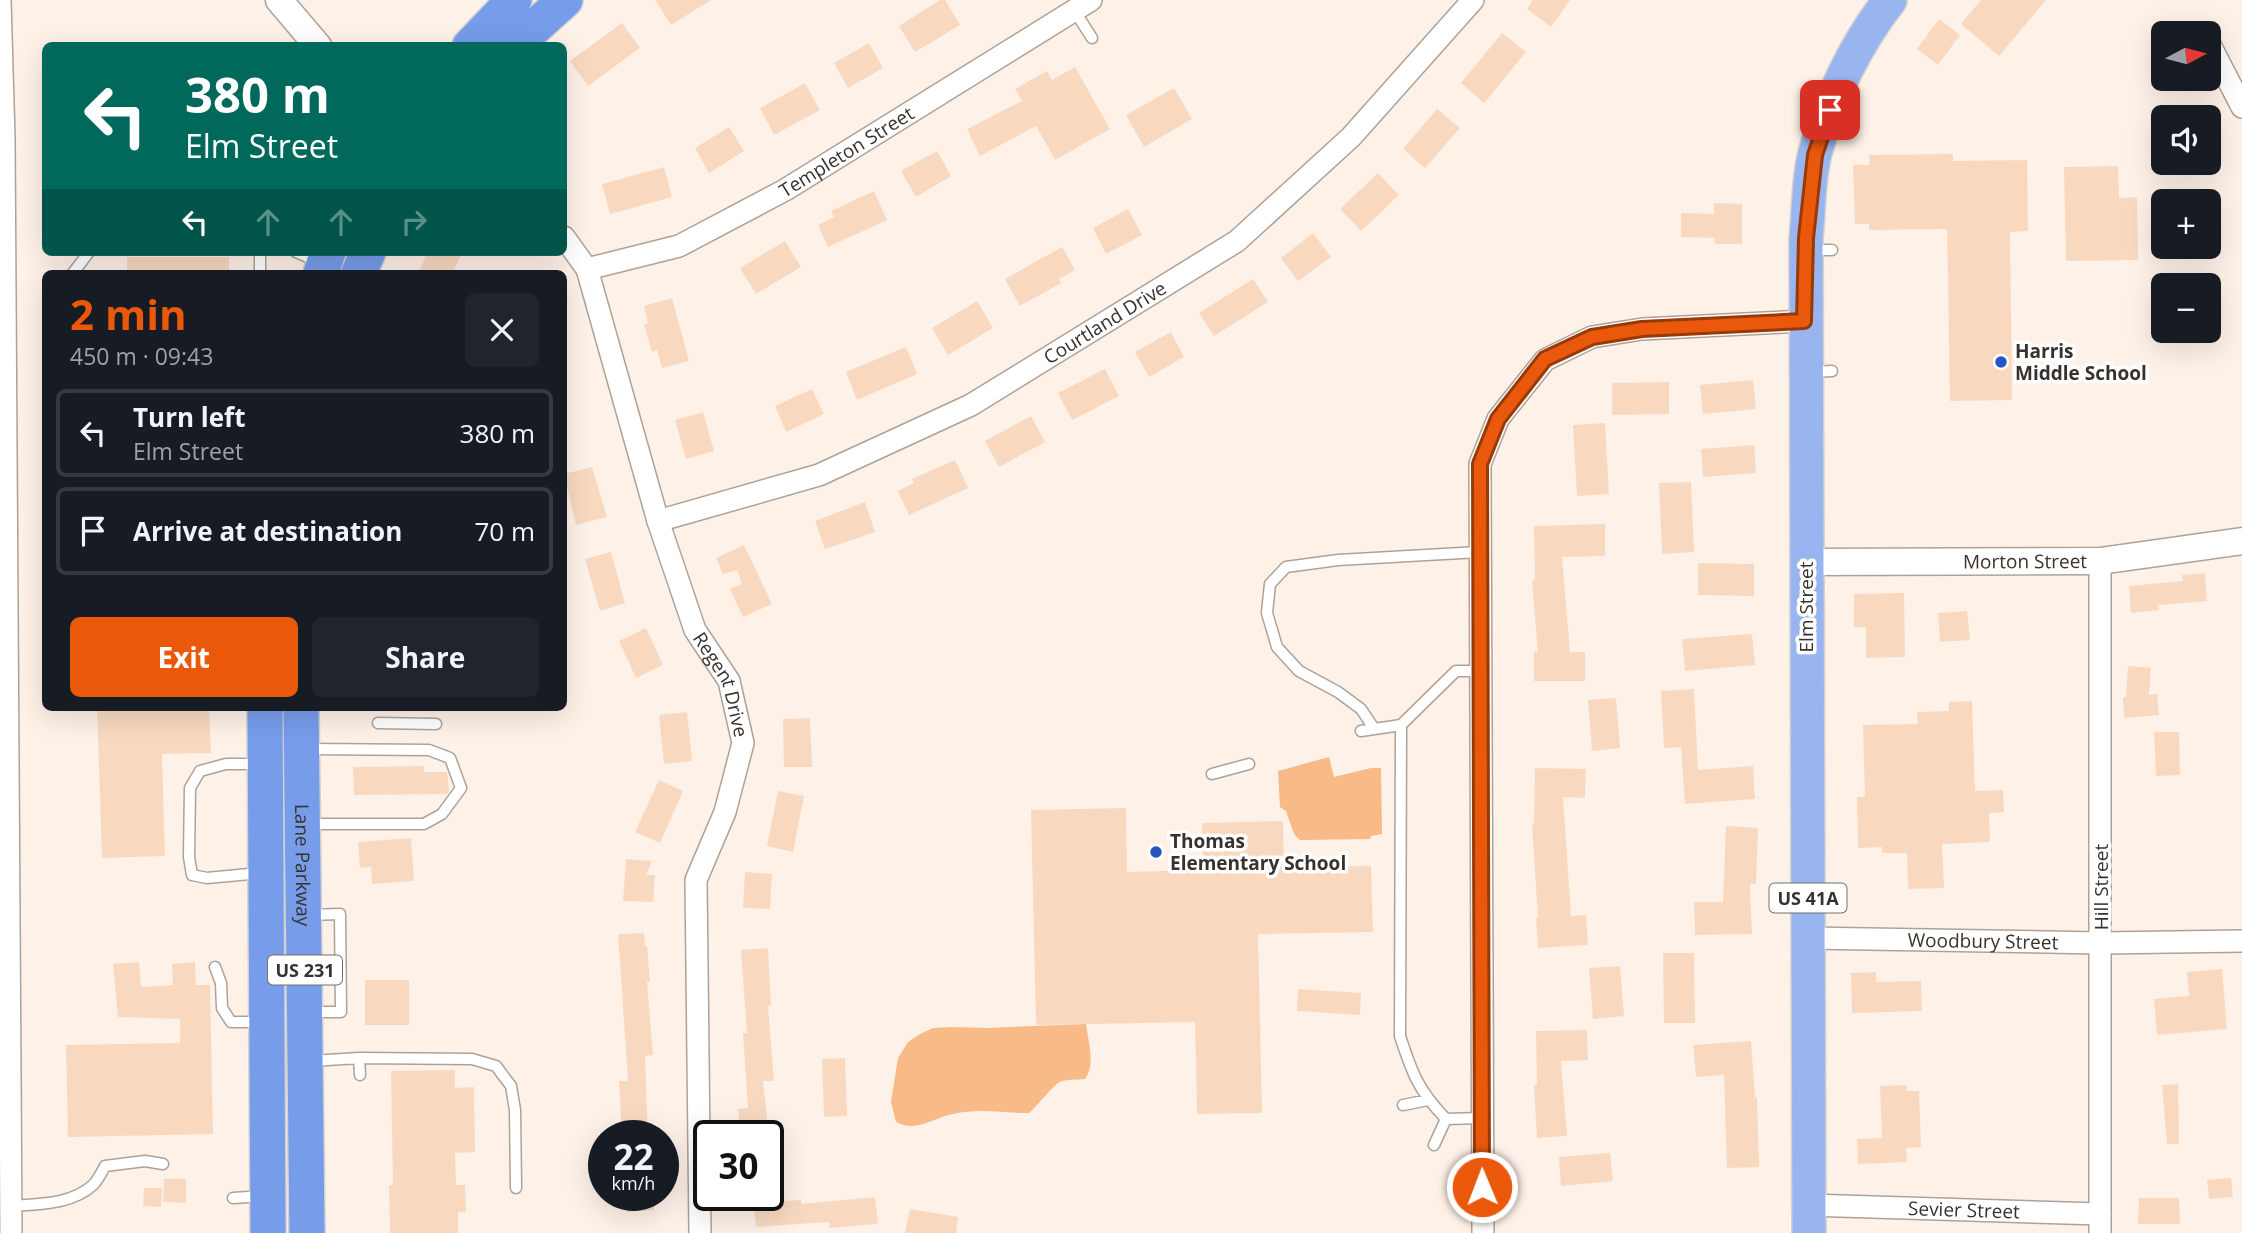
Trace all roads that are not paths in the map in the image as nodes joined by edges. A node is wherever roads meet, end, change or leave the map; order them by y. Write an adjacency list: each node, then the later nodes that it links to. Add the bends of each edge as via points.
1 (0, 0): 14 (street)
2 (279, 0): 9 (street)
3 (514, 0): 10 (highway)
4 (565, 0): 11 (highway)
5 (1473, 0): 20 (street, Courtland Drive, via 1351,137 1237,240 971,405 819,475)
6 (1890, 0): 19 (main road, Elm Street / US 41A, via 1870,26 1838,88 1815,155 1819,250)
7 (1083, 5): 8 (lane); 17 (street, Templeton Street, via 785,190 679,246)
8 (1091, 38)
9 (315, 42)
10 (474, 42)
11 (518, 42)
12 (2221, 66): 13 (street)
13 (2242, 107)
14 (2, 138): 56 (street)
15 (567, 241): 17 (street, Regent Drive)
16 (86, 256): 18 (lane)
17 (587, 269): 20 (street, Regent Drive)
18 (75, 270)
19 (1804, 321): 22 (street, via 1642,329 1592,337 1545,359 1498,419 1480,464); 24 (main road, Elm Street / US 41A, via 1818,372)
20 (658, 521): 62 (street, Regent Drive, via 695,630 729,681 743,743 725,812 696,880)
21 (2242, 541): 23 (street, Morton Street)
22 (1479, 552): 25 (street); 31 (lane, via 1286,567 1270,584 1267,613 1278,647 1298,671 1361,709)
23 (2100, 561): 24 (street, Morton Street); 41 (street, Hill Street)
24 (1806, 562): 39 (main road, Elm Street / US 41A)
25 (1479, 671): 30 (lane, via 1456,671); 49 (street)
26 (265, 711): 34 (highway, Lane Parkway / US 231)
27 (301, 711): 33 (highway, Lane Parkway / US 231)
28 (378, 723): 29 (lane)
29 (436, 724)
30 (1401, 725): 31 (lane); 47 (lane, via 1400,1036 1413,1075)
31 (1373, 727): 32 (lane)
32 (1361, 731)
33 (301, 749): 37 (highway, Lane Parkway / US 231); 37 (lane, via 429,750 450,758 461,788 442,814 424,824)
34 (266, 764): 38 (highway, Lane Parkway / US 231); 38 (lane, via 226,764 200,771 190,788 189,857 192,875)
35 (1249, 764): 36 (lane)
36 (1212, 774)
37 (302, 824): 45 (highway, Lane Parkway / US 231)
38 (266, 873): 43 (highway, Lane Parkway / US 231)
39 (1808, 938): 41 (street, Woodbury Street); 57 (main road, Elm Street / US 41A)
40 (2242, 941): 41 (street, Woodbury Street)
41 (2101, 943): 58 (street, Hill Street)
42 (215, 967): 43 (lane, via 222,1008 231,1021)
43 (266, 1022): 54 (highway, Lane Parkway / US 231)
44 (359, 1058): 45 (lane); 46 (lane); 53 (lane, via 472,1059 496,1066 511,1086 513,1098)
45 (306, 1061): 61 (highway, Lane Parkway / US 231)
46 (360, 1075)
47 (1428, 1100): 48 (lane); 50 (lane)
48 (1403, 1105)
49 (1481, 1118): 50 (lane); 63 (street)
50 (1446, 1119): 51 (lane)
51 (1434, 1145)
52 (163, 1164): 56 (lane, via 145,1161 105,1166 94,1184 74,1197)
53 (516, 1188)
54 (268, 1196): 55 (lane); 60 (highway, Lane Parkway / US 231)
55 (233, 1198)
56 (11, 1206): 59 (street)
57 (1808, 1219): 58 (street, Sevier Street)
58 (2100, 1224)
59 (11, 1233)
60 (268, 1233)
61 (307, 1233)
62 (700, 1233)
63 (1483, 1233)

